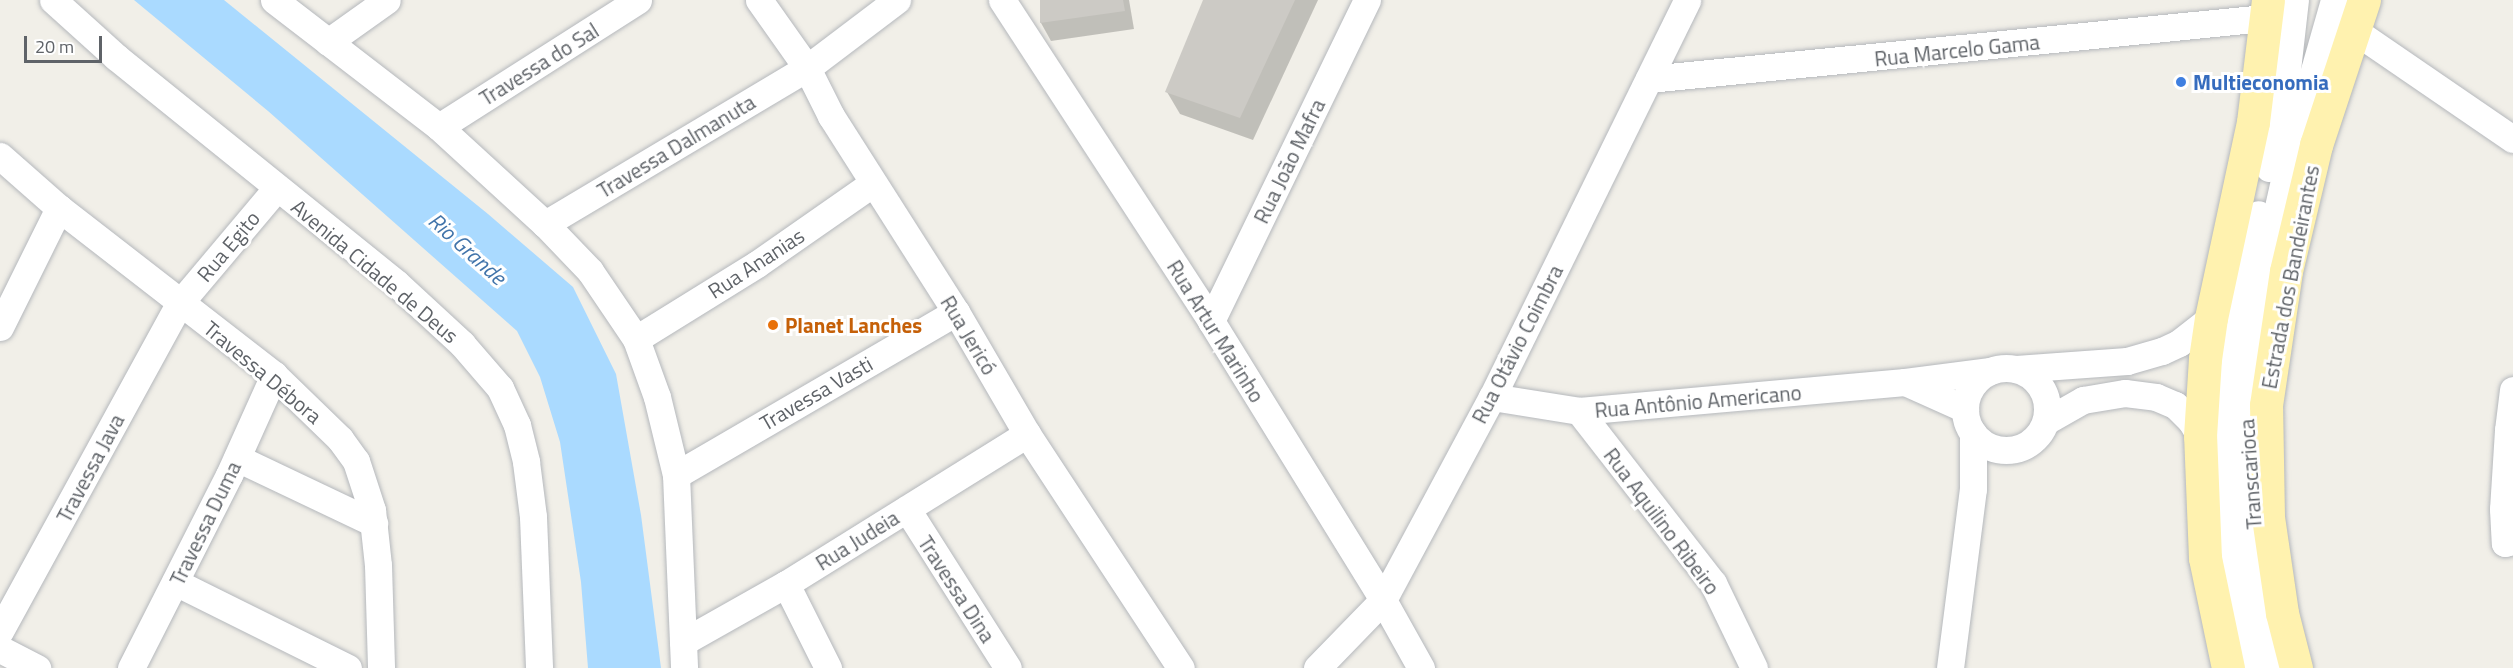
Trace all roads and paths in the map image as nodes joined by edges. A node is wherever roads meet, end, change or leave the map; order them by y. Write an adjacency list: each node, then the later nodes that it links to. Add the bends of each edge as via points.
1 (53, 0): 21 (street, Avenida Cidade de Deus)
2 (274, 0): 14 (street)
3 (638, 0): 17 (street, Travessa do Sal)
4 (759, 0): 15 (street, Rua Jericó)
5 (897, 0): 15 (street, Travessa Dalmanuta)
6 (1002, 0): 27 (street, Rua Artur Marinho)
7 (1367, 0): 27 (street, Rua João Mafra)
8 (1687, 0): 16 (street, Rua Otávio Coimbra)
9 (2295, 0): 66 (street, Transcarioca, via 2284,96 2229,347 2226,462 2232,537)
10 (2334, 0): 67 (street, Transcarioca, via 2289,158 2252,339 2245,402 2261,608)
11 (385, 1): 14 (street)
12 (2266, 9): 16 (street, Rua Marcelo Gama); 26 (main road, via 2253,122)
13 (2360, 15): 18 (street); 68 (main road, Estrada dos Bandeirantes, via 2316,145 2286,271 2266,405 2268,517 2282,613)
14 (328, 42): 17 (street)
15 (807, 68): 20 (street, Rua Jericó, via 831,116); 23 (street, Travessa Dalmanuta)
16 (1649, 79): 34 (street, Rua Otávio Coimbra)
17 (439, 127): 23 (street)
18 (2513, 139)
19 (0, 156): 22 (street, Travessa Débora)
20 (873, 183): 25 (street, Rua Jericó); 29 (street, Rua Ananias, via 757,264)
21 (276, 189): 24 (street, Rua Egito); 57 (street, Avenida Cidade de Deus, via 396,283 462,344 500,388 517,425 527,473 533,517)
22 (59, 208): 24 (street, Travessa Débora); 28 (street)
23 (545, 224): 29 (street, via 590,271)
24 (179, 304): 31 (street, Travessa Débora); 50 (street, Travessa Java)
25 (956, 312): 38 (street, Rua Jericó); 42 (street, Travessa Vasti)
26 (2211, 318): 30 (street, Rua Antônio Americano, via 2170,347 2127,361); 39 (main road)
27 (1210, 321): 49 (street, Rua Artur Marinho)
28 (0, 327)
29 (636, 339): 42 (street, via 657,397)
30 (2003, 370): 32 (street, Rua Antônio Americano); 36 (street, via 1972,386); 37 (street, via 2038,383 2047,408)
31 (274, 375): 41 (street, Travessa Duma); 45 (street, Travessa Débora, via 340,439 356,461)
32 (1905, 382): 35 (street, Rua Antônio Americano); 36 (street, Rua Antônio Americano)
33 (2513, 390): 46 (street, via 2506,453)
34 (1492, 397): 35 (street, Rua Antônio Americano); 49 (street, Rua Otávio Coimbra)
35 (1579, 411): 63 (street, Rua Aquilino Ribeiro, via 1713,583)
36 (1969, 421): 40 (street, via 1993,448); 43 (street)
37 (2046, 421): 39 (street, via 2083,400 2125,393 2156,397 2175,405); 40 (street, via 2034,438)
38 (1027, 434): 44 (street, Rua Judeia); 60 (street, Rua Jericó)
39 (2200, 436): 65 (main road, via 2205,558)
40 (2018, 448): 43 (street)
41 (237, 458): 45 (street); 47 (street, Travessa Duma)
42 (676, 475): 52 (street)
43 (1973, 489): 64 (street)
44 (907, 509): 48 (street, Rua Judeia); 59 (street, Travessa Dina)
45 (374, 523): 56 (street, Travessa Débora)
46 (2509, 542)
47 (175, 582): 54 (street, Travessa Duma); 55 (street)
48 (786, 584): 52 (street, Rua Judeia); 58 (street)
49 (1383, 600): 61 (street, Rua Otávio Coimbra); 62 (street, Rua Artur Marinho)
50 (0, 631)
51 (0, 649): 53 (street)
52 (683, 655)
53 (36, 668)
54 (131, 668)
55 (348, 668)
56 (381, 668)
57 (539, 668)
58 (828, 668)
59 (1008, 668)
60 (1181, 668)
61 (1317, 668)
62 (1421, 668)
63 (1754, 668)
64 (1950, 668)
65 (2228, 668)
66 (2251, 668)
67 (2276, 668)
68 (2296, 668)

